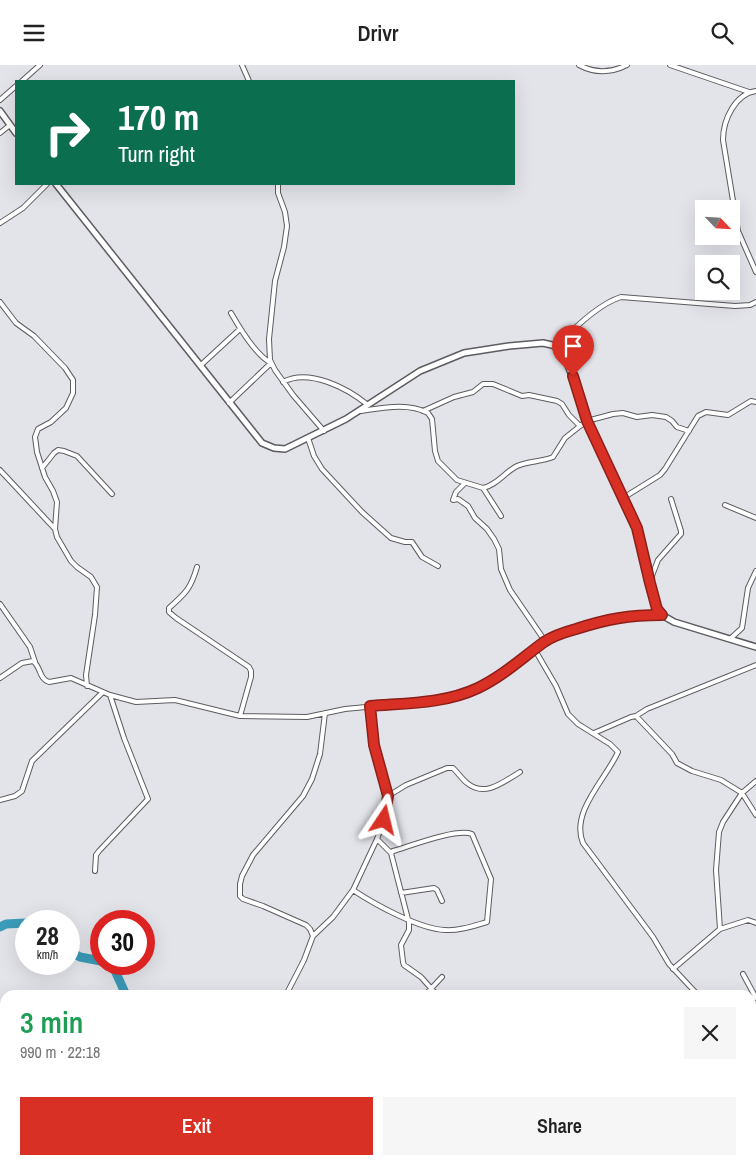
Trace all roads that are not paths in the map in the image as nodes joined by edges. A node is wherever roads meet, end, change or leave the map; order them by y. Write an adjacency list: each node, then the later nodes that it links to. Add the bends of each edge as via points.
1 (40, 65): 6 (street)
2 (242, 65): 7 (street)
3 (579, 65): 4 (street, via 591,70 611,71)
4 (627, 65)
5 (670, 65): 10 (street)
6 (23, 80)
7 (249, 80)
8 (15, 87): 11 (street)
9 (756, 91): 10 (street)
10 (749, 92): 20 (street, via 737,101 725,123 723,140 738,231)
11 (0, 100)
12 (0, 111): 13 (street)
13 (10, 125): 14 (street); 15 (street)
14 (15, 132)
15 (0, 133)
16 (46, 185): 19 (street, via 23,208)
17 (57, 185): 27 (street)
18 (278, 185): 26 (street, via 287,226 275,281 268,350)
19 (0, 223)
20 (756, 272)
21 (0, 302): 39 (street, via 16,323 34,336 65,368 73,381 73,393 66,408 35,434)
22 (756, 302): 25 (street, via 735,306 621,297 596,312)
23 (231, 313): 24 (street)
24 (240, 329): 26 (street, via 264,360); 27 (street)
25 (556, 347): 31 (street, via 542,343 464,353 420,371); 34 (street, via 573,376)
26 (271, 363): 28 (street); 30 (street)
27 (201, 365): 30 (street)
28 (283, 382): 31 (street, via 300,376 311,377 353,394); 36 (street)
29 (756, 401): 37 (street, via 728,415 702,413)
30 (230, 403): 38 (street, via 262,443 285,449)
31 (368, 405): 32 (street)
32 (360, 411): 33 (street, via 396,407); 36 (street)
33 (423, 411): 35 (street, via 454,397 473,393 483,384 492,384 521,395 557,401); 41 (street, via 432,419 438,461)
34 (587, 421): 35 (street); 37 (street, via 618,413 637,417 652,415 668,418 677,427); 44 (street)
35 (580, 426): 42 (street, via 565,438 553,457 519,465)
36 (324, 431): 38 (street)
37 (689, 431): 44 (street, via 660,475)
38 (308, 438): 50 (street, via 322,469 362,513 391,539 412,542 422,557)
39 (42, 468): 43 (street, via 58,450 70,453 77,456); 49 (street, via 57,502)
40 (0, 470): 49 (street)
41 (464, 483): 42 (street); 57 (street, via 453,500 458,499 468,506 494,539 510,590)
42 (483, 488): 47 (street)
43 (112, 494)
44 (622, 497): 53 (street, via 637,528)
45 (671, 499): 53 (street, via 682,531 658,560)
46 (725, 505): 48 (street)
47 (501, 516)
48 (756, 518)
49 (55, 529): 63 (street, via 71,561 91,577 96,587)
50 (438, 566)
51 (197, 567): 68 (street, via 192,584 169,608 169,612 252,671)
52 (756, 571): 56 (street, via 748,588 742,627)
53 (650, 583): 55 (street, via 657,609)
54 (0, 604): 60 (street, via 26,640)
55 (662, 615): 56 (street, via 674,622); 57 (street, via 615,617)
56 (730, 639): 58 (street)
57 (545, 641): 59 (street)
58 (756, 647)
59 (535, 650): 66 (street, via 492,680 463,693 440,700); 70 (street, via 568,714 578,725)
60 (35, 662): 62 (street, via 22,663); 63 (street, via 45,682 67,678)
61 (756, 665): 69 (street)
62 (0, 679)
63 (87, 685): 64 (street)
64 (103, 692): 65 (street); 75 (street, via 32,761 22,791)
65 (110, 695): 68 (street, via 136,702 178,701); 79 (street, via 148,799 96,855)
66 (370, 706): 67 (street); 74 (street, via 373,741)
67 (325, 713): 68 (street, via 307,717); 86 (street, via 320,754 308,788 253,855 239,889 243,899 306,925)
68 (240, 716)
69 (636, 716): 70 (street); 73 (street, via 672,754 676,763 721,780)
70 (594, 733): 87 (street, via 618,752 586,805 580,826 581,839)
71 (520, 773): 74 (street, via 482,791 474,789 453,769 447,768)
72 (756, 781): 73 (street)
73 (742, 793): 76 (street); 85 (street, via 723,822 718,841 716,870)
74 (388, 796): 77 (street)
75 (0, 800)
76 (756, 815)
77 (377, 839): 78 (street); 80 (street)
78 (391, 853): 81 (street); 83 (street, via 445,836 469,833 474,836 491,879 487,922 444,930)
79 (95, 871)
80 (353, 890): 83 (street); 86 (street, via 333,917)
81 (401, 893): 82 (street, via 434,888); 83 (street)
82 (442, 901)
83 (408, 919): 90 (street, via 408,929 401,945 403,963)
84 (756, 923): 85 (street, via 748,920)
85 (720, 929): 87 (street)
86 (313, 936): 91 (street)
87 (673, 969): 94 (street)
88 (743, 974): 95 (street)
89 (442, 977): 90 (street)
90 (431, 987): 92 (street); 93 (street)
91 (289, 990)
92 (429, 990)
93 (433, 990)
94 (693, 990)
95 (752, 990)

